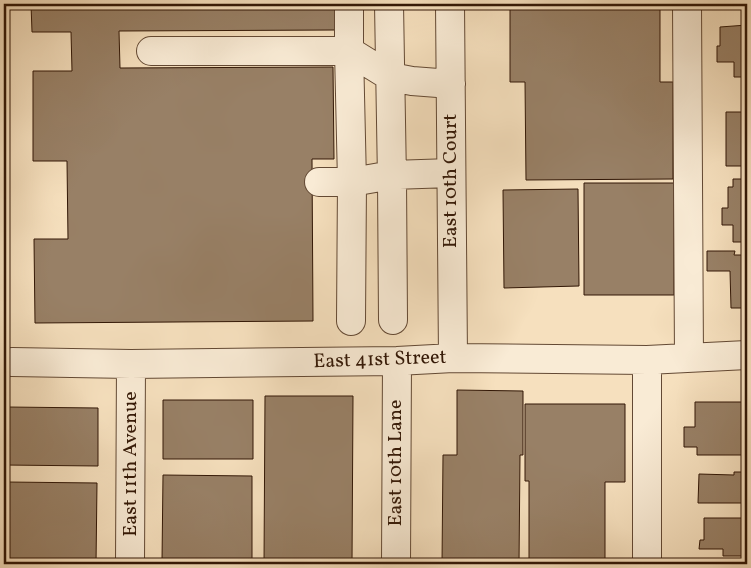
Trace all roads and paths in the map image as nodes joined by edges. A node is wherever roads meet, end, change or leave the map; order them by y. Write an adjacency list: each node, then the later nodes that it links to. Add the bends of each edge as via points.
1 (350, 4): 6 (street)
2 (389, 4): 7 (street)
3 (450, 4): 8 (street, East 10th Court)
4 (687, 4): 17 (street)
5 (151, 51): 6 (street)
6 (348, 51): 7 (street); 12 (street)
7 (391, 77): 8 (street); 10 (street)
8 (450, 84): 9 (street, East 10th Court)
9 (451, 173): 10 (street); 16 (street, East 10th Court)
10 (392, 175): 12 (street); 13 (street)
11 (319, 182): 12 (street)
12 (352, 182): 14 (street)
13 (392, 320)
14 (351, 321)
15 (747, 355): 17 (street, East 41st Street)
16 (453, 358): 18 (street, East 41st Street); 19 (street, East 41st Street)
17 (689, 358): 18 (street, East 41st Street)
18 (646, 360): 24 (street)
19 (397, 361): 21 (street, East 41st Street); 23 (street, East 10th Lane)
20 (12, 362): 21 (street, East 41st Street)
21 (131, 364): 22 (street, East 11th Avenue)
22 (130, 564)
23 (396, 564)
24 (647, 564)

